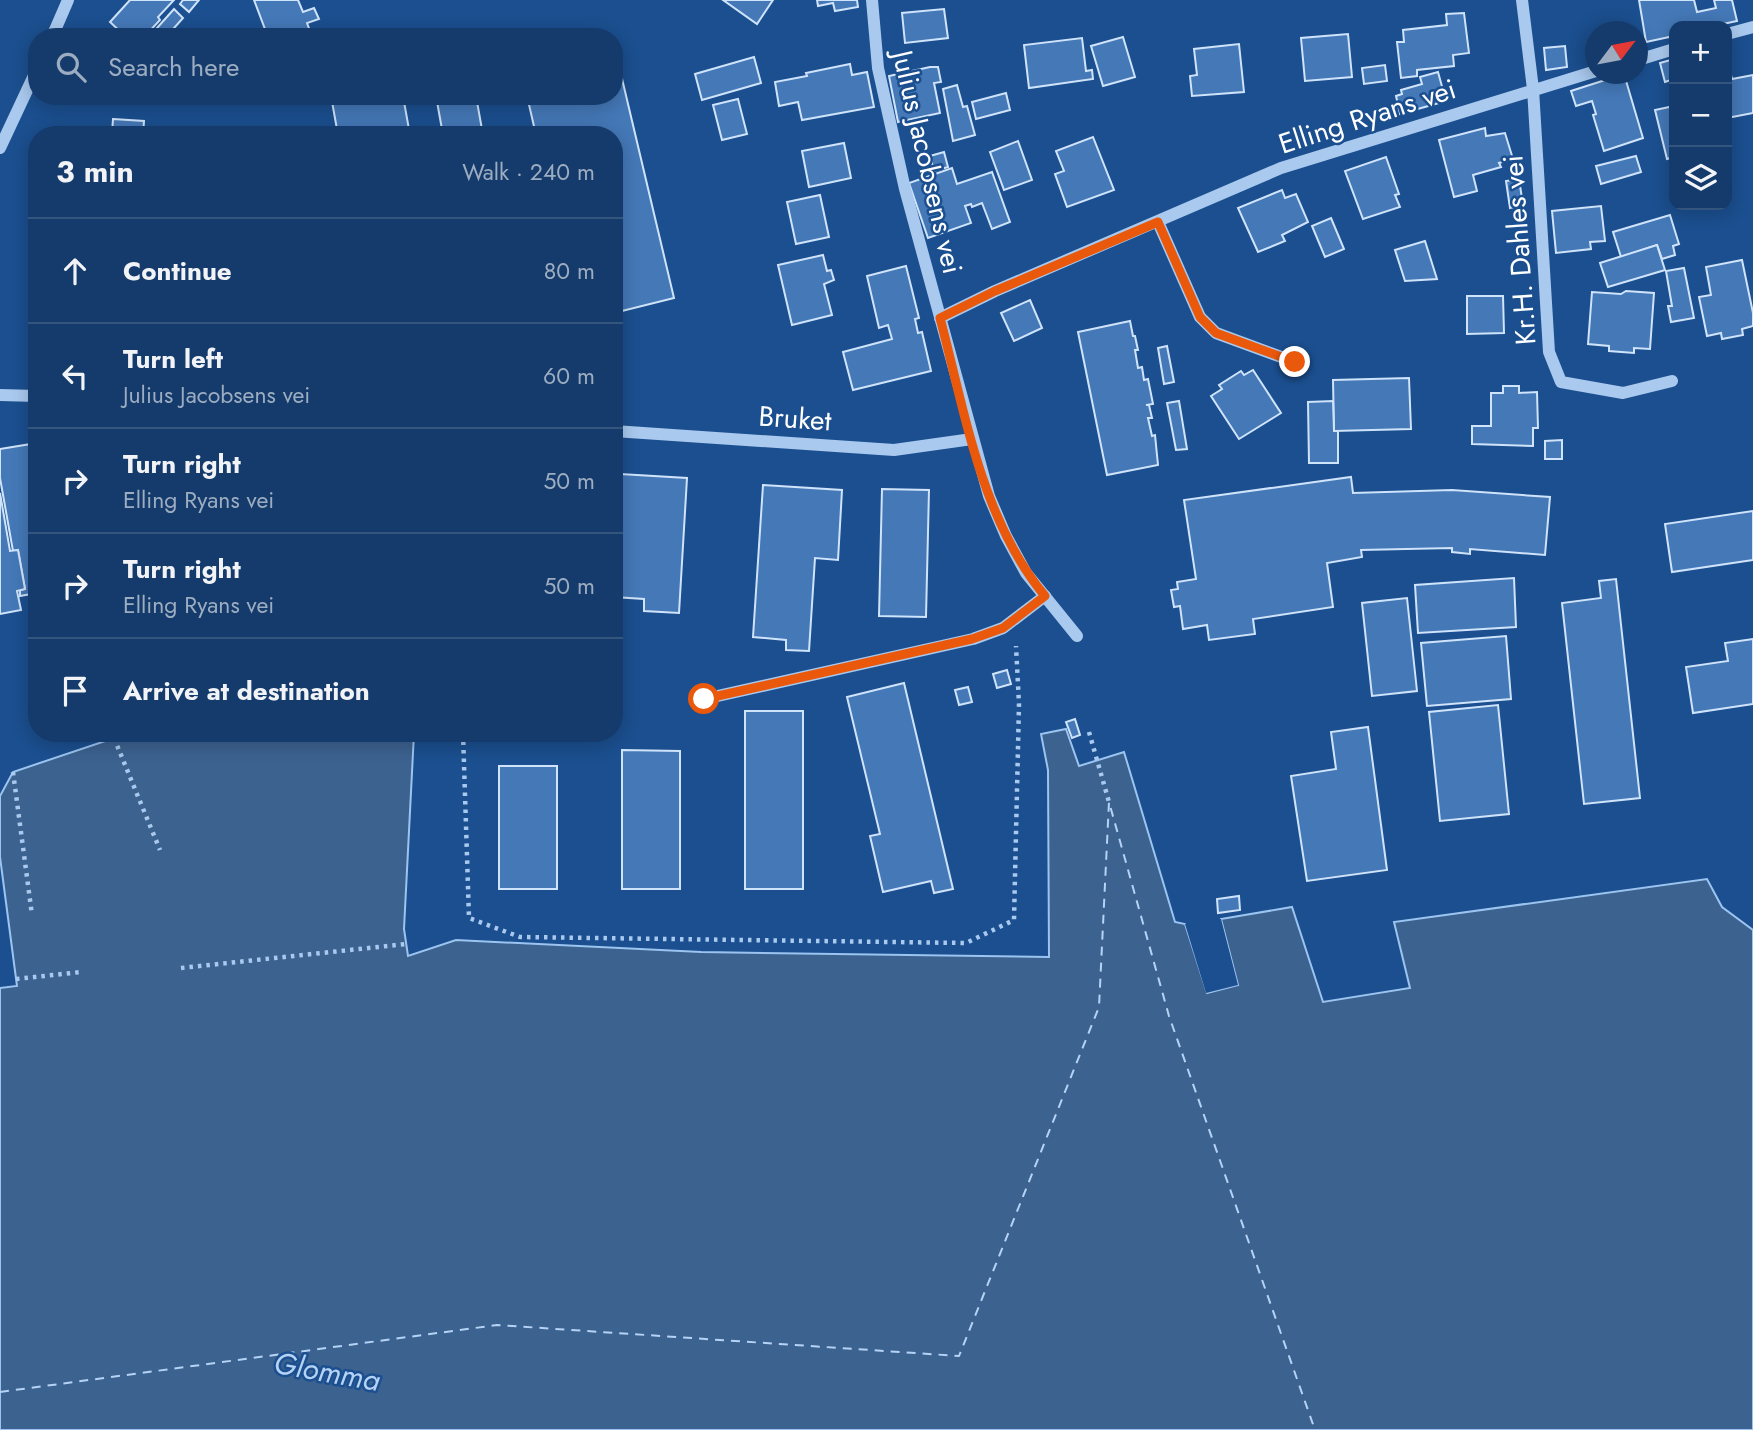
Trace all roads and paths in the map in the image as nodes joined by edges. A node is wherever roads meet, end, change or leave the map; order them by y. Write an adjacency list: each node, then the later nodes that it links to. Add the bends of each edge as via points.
1 (68, 0): 5 (street)
2 (872, 0): 14 (street, Julius Jacobsens vei, via 878,68)
3 (1522, 0): 10 (street, Kr.H. Dahles vei)
4 (1753, 27): 6 (street)
5 (55, 28)
6 (1732, 33)
7 (1669, 50): 8 (street)
8 (1648, 57)
9 (1585, 74): 10 (street, Elling Ryans vei)
10 (1534, 89): 13 (street, Elling Ryans vei, via 1281,168); 16 (street, Kr.H. Dahles vei, via 1549,352 1561,382 1623,394)
11 (28, 99): 12 (street)
12 (0, 148)
13 (1158, 222): 14 (street, Elling Ryans vei); 15 (street, via 1200,317 1216,333)
14 (940, 318): 20 (street, Julius Jacobsens vei)
15 (1295, 362)
16 (1672, 381)
17 (0, 395): 18 (street)
18 (28, 397)
19 (623, 431): 20 (street, Bruket, via 894,450)
20 (972, 439): 21 (street, Julius Jacobsens vei, via 1006,536)
21 (1045, 596): 22 (street); 23 (street, Julius Jacobsens vei)
22 (1015, 620): 24 (street, via 972,639); 27 (path, via 1014,920 967,943 520,937 469,918)
23 (1077, 636)
24 (704, 699)
25 (1089, 732): 29 (path)
26 (116, 742): 30 (path)
27 (463, 742)
28 (13, 772): 31 (path)
29 (1109, 802)
30 (160, 850)
31 (32, 915)
32 (406, 944): 33 (path)
33 (181, 968)
34 (81, 972): 35 (path)
35 (16, 978)

